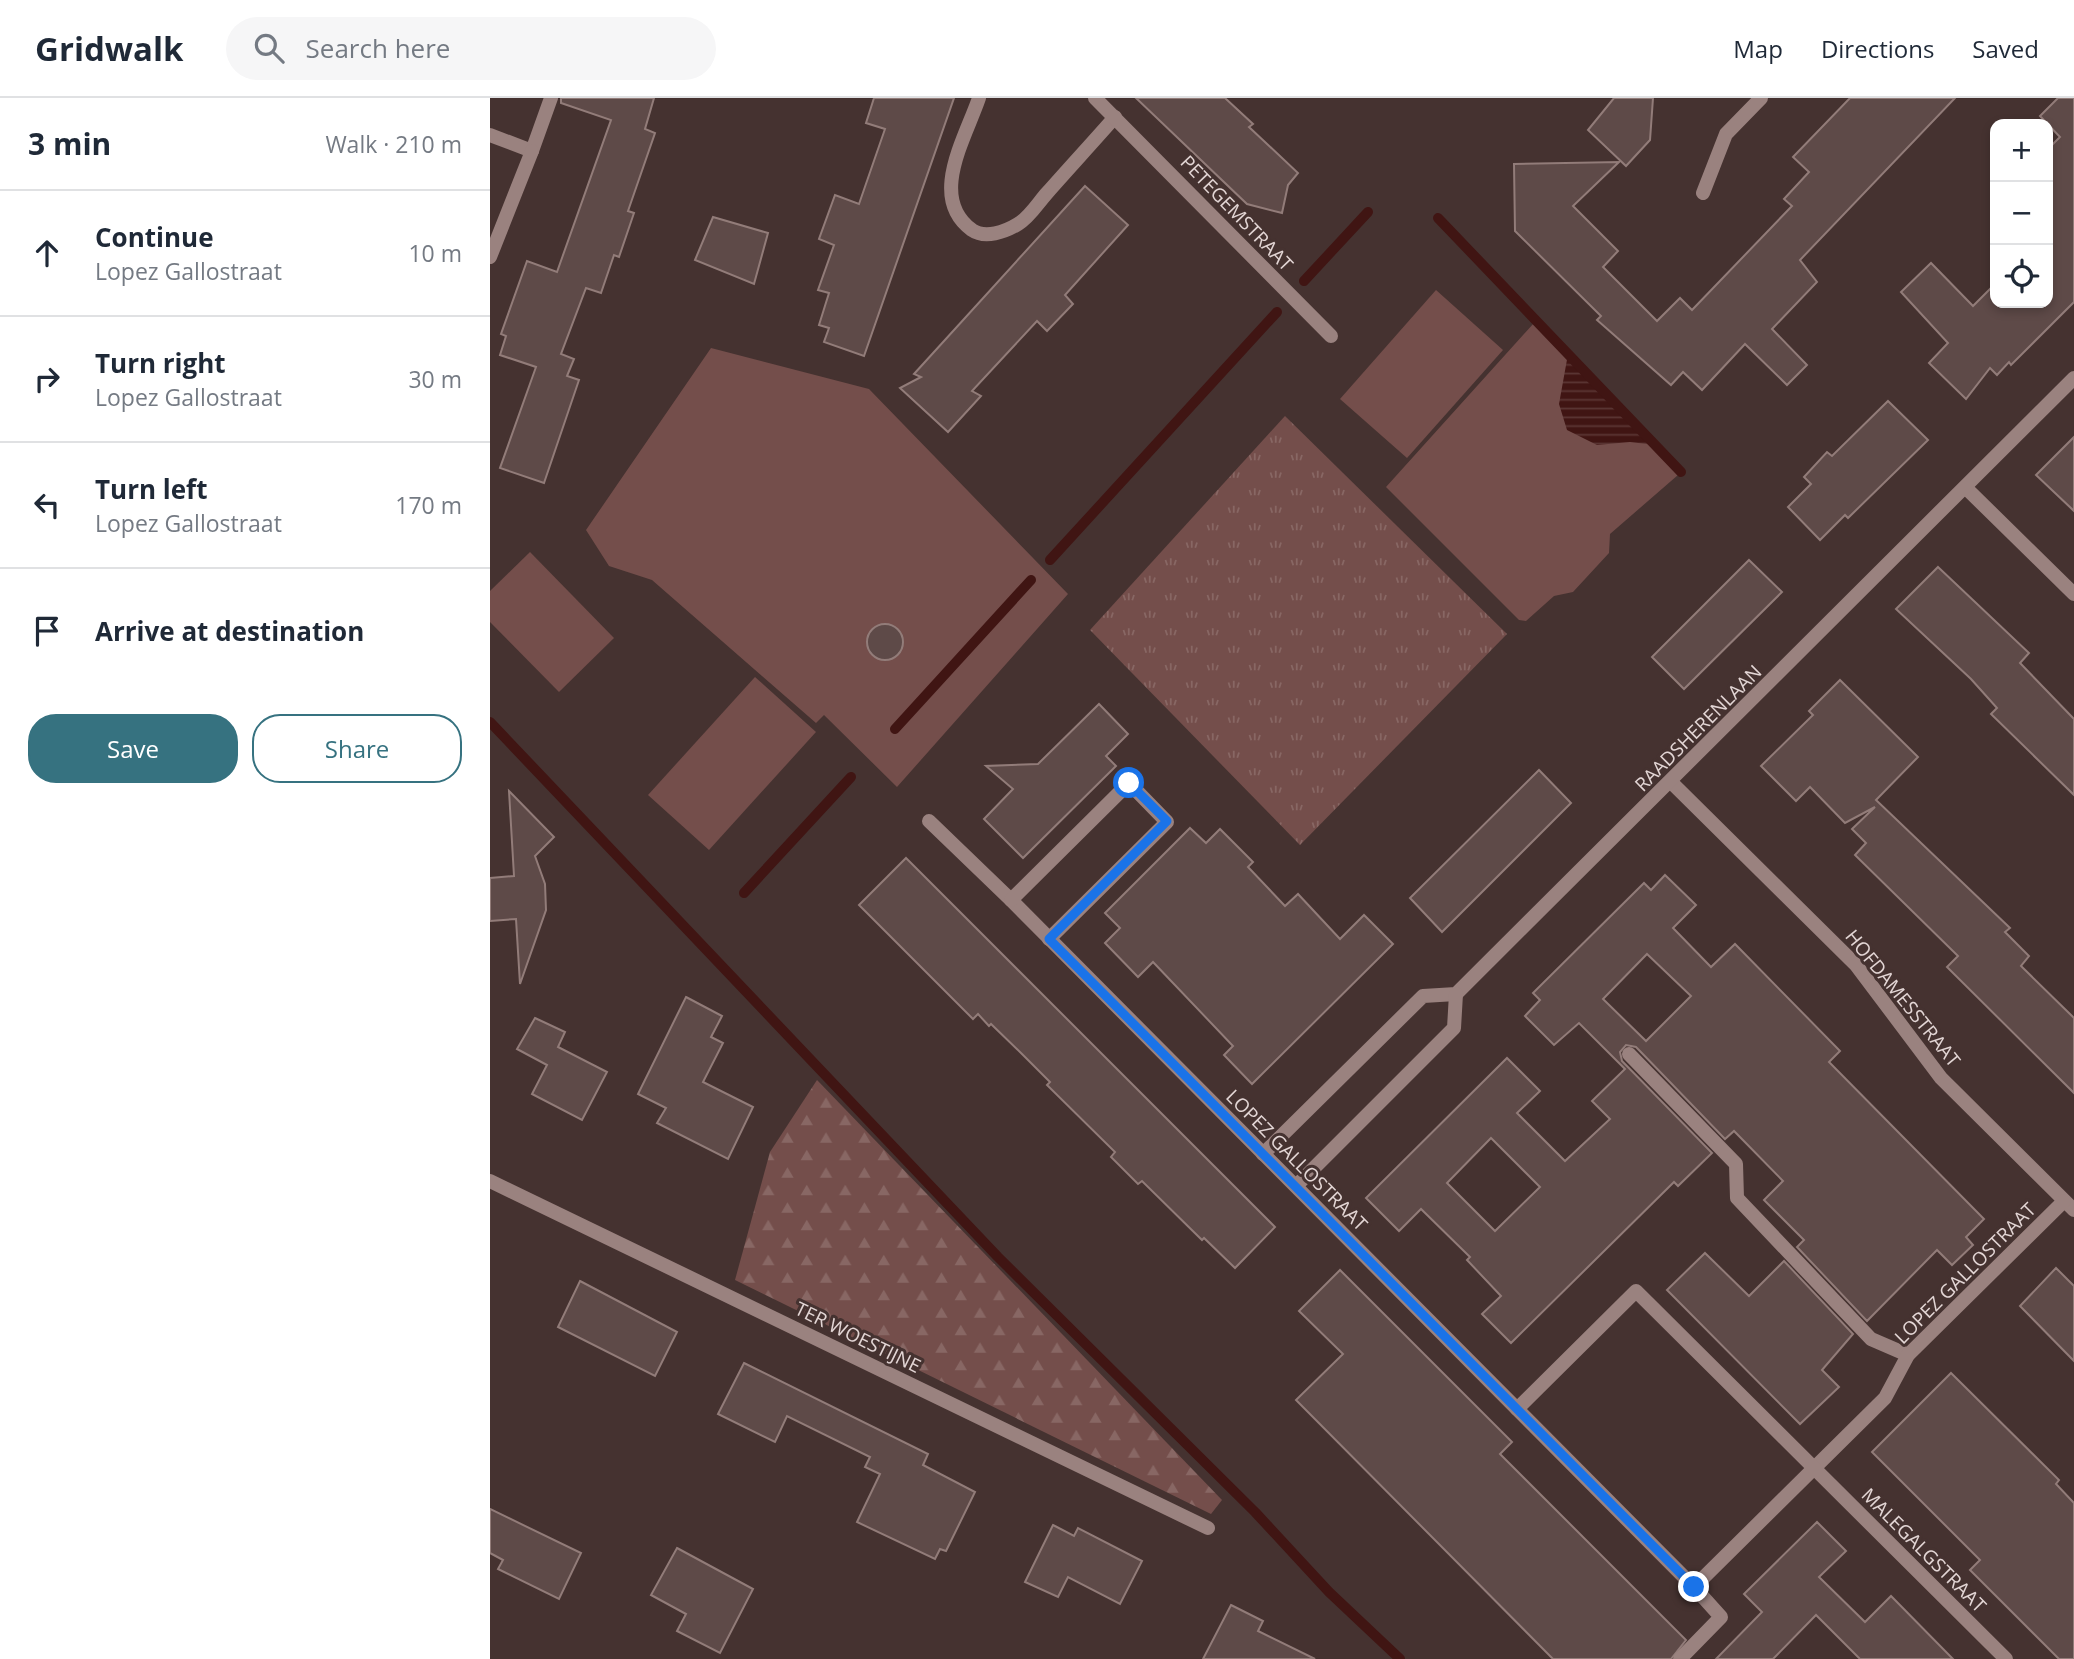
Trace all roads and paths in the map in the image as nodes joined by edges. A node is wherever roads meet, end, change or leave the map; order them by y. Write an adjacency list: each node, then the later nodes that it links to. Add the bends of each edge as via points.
1 (551, 98): 7 (street)
2 (979, 98): 5 (street, via 949,194 962,223 978,234 997,233 1020,223)
3 (1095, 98): 5 (street, PETEGEMSTRAAT)
4 (1761, 98): 8 (street, via 1726,134)
5 (1115, 117): 10 (street, PETEGEMSTRAAT)
6 (490, 135): 7 (street)
7 (532, 151): 9 (street)
8 (1703, 193)
9 (490, 257)
10 (1331, 336)
11 (2074, 378): 12 (street, RAADSHERENLAAN)
12 (1966, 488): 13 (street); 14 (street, RAADSHERENLAAN)
13 (2074, 594)
14 (1671, 782): 18 (street, RAADSHERENLAAN); 23 (street, HOFDAMESSTRAAT, via 1856,965 1941,1078)
15 (929, 821): 16 (street, LOPEZ GALLOSTRAAT)
16 (1011, 900): 17 (street, LOPEZ GALLOSTRAAT); 17 (street, via 1129,783 1167,821)
17 (1049, 939): 20 (street, LOPEZ GALLOSTRAAT)
18 (1456, 995): 20 (street, via 1423,996); 22 (street, via 1454,1028)
19 (1629, 1054): 24 (street, via 1736,1164 1737,1198 1871,1339)
20 (1263, 1154): 22 (street, LOPEZ GALLOSTRAAT)
21 (490, 1181): 27 (street, TER WOESTIJNE)
22 (1296, 1186): 25 (street, LOPEZ GALLOSTRAAT)
23 (2069, 1206): 24 (street, LOPEZ GALLOSTRAAT)
24 (1908, 1355): 26 (street, LOPEZ GALLOSTRAAT, via 1885,1398)
25 (1517, 1409): 26 (street, via 1636,1291); 28 (street, LOPEZ GALLOSTRAAT)
26 (1814, 1468): 28 (street, LOPEZ GALLOSTRAAT); 30 (street, MALEGALGSTRAAT)
27 (1208, 1528)
28 (1694, 1587): 29 (street, LOPEZ GALLOSTRAAT, via 1721,1617)
29 (1680, 1659)
30 (2006, 1659)

